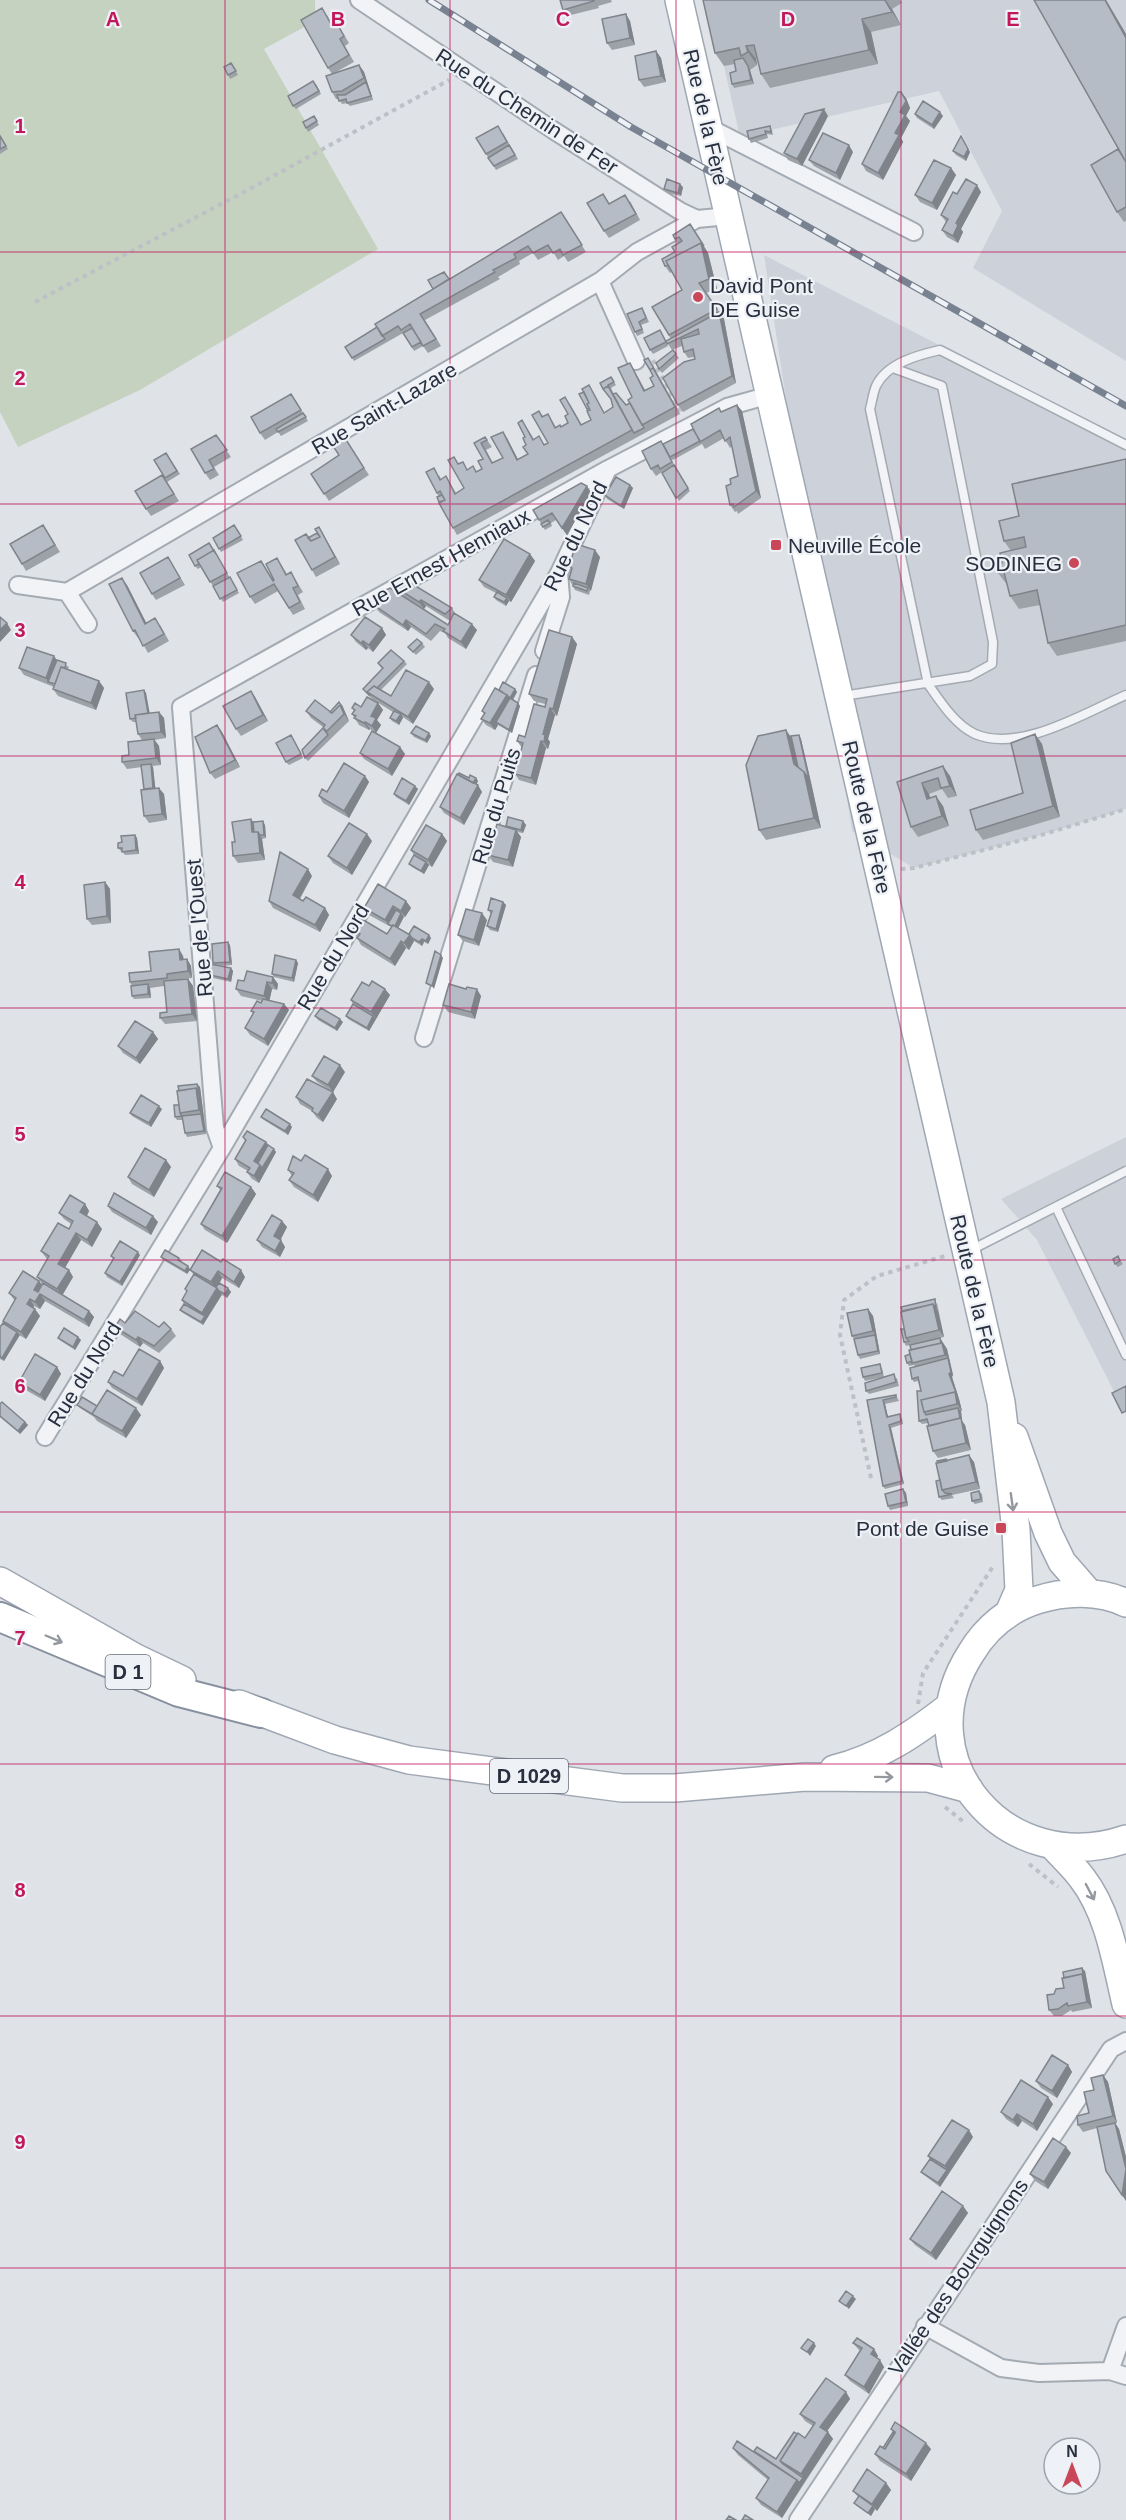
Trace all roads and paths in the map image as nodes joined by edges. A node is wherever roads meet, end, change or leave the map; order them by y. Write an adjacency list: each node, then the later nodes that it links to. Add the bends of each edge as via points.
1 (358, 0): 3 (street, Rue du Chemin de Fer)
2 (679, 0): 4 (main road, Rue de la Fère)
3 (465, 71): 5 (street, Rue du Chemin de Fer); 9 (path)
4 (708, 127): 6 (main road, Rue de la Fère); 7 (street)
5 (697, 219): 6 (street); 8 (street, Rue Saint-Lazare, via 637,252)
6 (731, 224): 12 (main road, Route de la Fère)
7 (914, 232)
8 (600, 281): 10 (street); 18 (street, Rue Saint-Lazare)
9 (35, 302)
10 (636, 361): 13 (path, via 652,358)
11 (893, 368): 14 (lane, via 915,355 940,350); 20 (lane, via 877,385 870,409); 20 (lane, via 942,386 993,642 992,664 970,676)
12 (770, 395): 13 (street, Rue Ernest Henniaux, via 728,407); 22 (main road, Route de la Fère)
13 (689, 427): 15 (street, Rue Ernest Henniaux)
14 (1126, 446)
15 (608, 469): 16 (street, Rue du Nord); 23 (street, Rue Ernest Henniaux)
16 (559, 573): 26 (street, Rue du Puits, via 561,597); 27 (street, Rue du Nord)
17 (18, 585): 18 (street)
18 (67, 592): 19 (street)
19 (88, 624)
20 (928, 684): 21 (lane, via 949,713 973,733 994,740 1037,733); 22 (lane)
21 (1126, 695)
22 (839, 696): 25 (main road, Route de la Fère)
23 (181, 707): 27 (street, Rue de l'Ouest, via 215,1128)
24 (1126, 809): 25 (path, via 914,868)
25 (879, 871): 30 (main road, Route de la Fère)
26 (424, 1038)
27 (222, 1148): 33 (street, Rue du Nord)
28 (1126, 1171): 29 (lane)
29 (1056, 1207): 30 (lane); 31 (lane)
30 (966, 1252): 32 (main road, Route de la Fère); 34 (path, via 877,1276 844,1300 840,1335)
31 (1126, 1354)
32 (1001, 1402): 37 (main road, Route de la Fère, via 1048,1533 1062,1562); 39 (main road, Route de la Fère, one-way to 39, via 1019,1590)
33 (45, 1437)
34 (871, 1478)
35 (1000, 1556): 43 (path, via 923,1672)
36 (0, 1581): 42 (main road, D 1029, via 136,1658)
37 (1089, 1593): 38 (main road); 39 (main road, via 1047,1597)
38 (1124, 1600)
39 (1009, 1612): 41 (main road, via 981,1637 960,1669)
40 (0, 1617): 42 (highway, D 1, one-way to 42, via 179,1692)
41 (950, 1706): 43 (main road, D 1029); 46 (main road, via 952,1749)
42 (261, 1713): 44 (main road, D 1029, via 335,1740 408,1760 622,1788 675,1788)
43 (917, 1733): 44 (main road, D 1029, via 858,1763)
44 (804, 1777): 45 (main road, D 1029, one-way to 45)
45 (928, 1778): 46 (main road, D 1029); 47 (path, via 928,1794)
46 (969, 1790): 49 (main road, via 1005,1827)
47 (968, 1825)
48 (1126, 1839): 49 (main road, via 1080,1849)
49 (1054, 1847): 52 (main road, one-way to 52, via 1083,1878 1099,1909 1111,1940)
50 (1028, 1863): 51 (path)
51 (1064, 1893)
52 (1126, 2004)
53 (1126, 2041): 54 (street, Vallée des Bourguignons, via 1111,2049)
54 (925, 2326): 56 (street, via 1000,2368 1039,2373); 57 (street, Vallée des Bourguignons)
55 (1126, 2326): 56 (street)
56 (1118, 2373)
57 (798, 2520)

